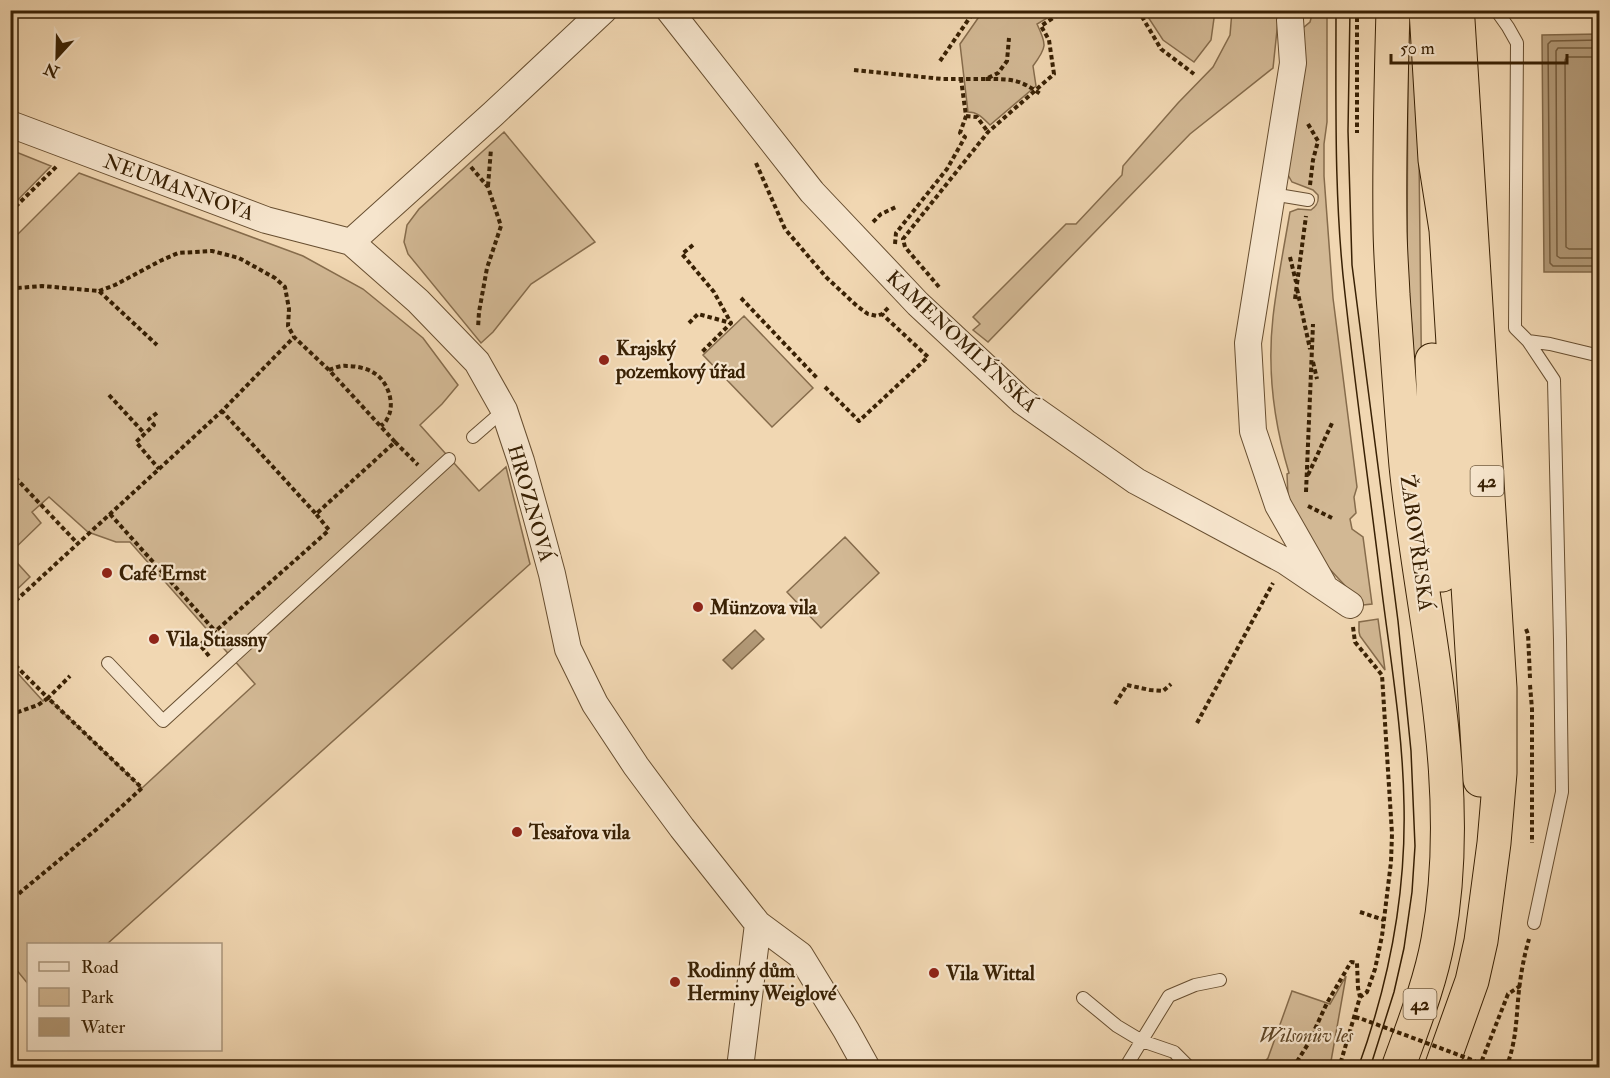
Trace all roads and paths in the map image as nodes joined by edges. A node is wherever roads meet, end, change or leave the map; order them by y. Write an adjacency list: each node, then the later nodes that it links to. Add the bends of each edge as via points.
1 (604, 10): 35 (street)
2 (669, 10): 81 (street, KAMENOMLÝNSKÁ, via 812,192 918,304 1022,401 1136,481)
3 (975, 10): 14 (path)
4 (1065, 10): 22 (path, via 1041,27 1049,40 1054,74)
5 (1357, 10): 23 (path)
6 (1393, 10): 95 (highway, ŽABOVŘESKÁ / 42, via 1390,227 1396,350 1406,468)
7 (1426, 10): 13 (highway, 42)
8 (1496, 10): 51 (lane, via 1517,43 1515,328)
9 (1140, 11): 16 (path, via 1161,49)
10 (1290, 15): 30 (street, via 1293,63)
11 (1452, 15): 13 (highway, via 1434,29); 101 (highway, 42, via 1500,687 1500,773)
12 (1009, 38): 18 (path, via 1007,61 998,73)
13 (1429, 51): 27 (highway, 42)
14 (940, 61)
15 (854, 70): 17 (path)
16 (1194, 74)
17 (961, 79): 18 (path); 20 (path)
18 (986, 79): 19 (path, bridge, via 1014,79)
19 (1042, 95)
20 (966, 116): 22 (path, via 977,117); 36 (path, via 960,133 965,137 947,169 896,233)
21 (10, 124): 35 (street, NEUMANNOVA, via 266,220)
22 (988, 132): 39 (path, via 903,239)
23 (1357, 133)
24 (491, 145): 29 (path)
25 (465, 159): 29 (path)
26 (755, 160): 46 (path, via 785,229 826,277 857,306)
27 (1435, 160): 95 (highway, 42, via 1428,231 1432,390 1452,691); 101 (highway, 42, via 1446,230 1482,800)
28 (62, 162): 33 (path)
29 (488, 187): 56 (path, via 501,226 487,268 479,312)
30 (1272, 194): 31 (lane); 76 (street, via 1248,343 1253,431)
31 (1308, 200)
32 (896, 207): 34 (path)
33 (10, 212)
34 (867, 223)
35 (351, 242): 56 (street, HROZNOVÁ, via 418,301)
36 (895, 244)
37 (693, 245): 48 (path, via 681,254 714,292)
38 (1290, 257): 54 (path)
39 (924, 270): 40 (path); 43 (path)
40 (917, 272)
41 (10, 290): 42 (path, via 42,286)
42 (99, 291): 50 (path, via 178,253 212,251 239,258 285,287 288,326); 52 (path)
43 (944, 294)
44 (741, 298): 58 (path)
45 (882, 314): 60 (path, via 928,357 859,421)
46 (877, 316)
47 (688, 323): 48 (path, via 698,314)
48 (731, 323): 53 (path)
49 (1313, 324): 54 (path)
50 (294, 337): 57 (path); 63 (path)
51 (1528, 341): 55 (lane); 99 (lane, via 1554,380 1561,652 1562,792)
52 (157, 345)
53 (702, 352)
54 (1312, 356): 59 (path); 74 (path)
55 (1599, 356)
56 (477, 362): 62 (street, HROZNOVÁ)
57 (329, 370): 66 (path); 66 (path, via 344,365 374,372 389,393 391,406)
58 (817, 378)
59 (1317, 379)
60 (825, 387)
61 (109, 395): 67 (path)
62 (504, 410): 68 (lane); 100 (street, HROZNOVÁ, via 552,574 568,649 595,704 696,847)
63 (222, 411): 72 (path); 78 (path)
64 (157, 413): 67 (path, via 149,419 154,425)
65 (1333, 421): 74 (path)
66 (381, 426): 69 (path)
67 (144, 434): 72 (path, via 136,442)
68 (473, 437)
69 (395, 442): 71 (path); 78 (path)
70 (449, 459): 88 (lane)
71 (419, 466)
72 (159, 469): 77 (path)
73 (10, 472): 80 (path)
74 (1307, 478): 75 (path); 76 (path)
75 (1306, 492)
76 (1287, 502): 79 (path); 82 (street)
77 (110, 514): 80 (path); 85 (path)
78 (316, 514): 85 (path, via 329,530)
79 (1332, 518)
80 (78, 544): 84 (path)
81 (1285, 561): 82 (street, KAMENOMLÝNSKÁ); 94 (path)
82 (1326, 589): 83 (street)
83 (1350, 605): 98 (path, via 1355,642 1382,675 1392,834)
84 (10, 606)
85 (216, 632): 88 (path, via 200,645)
86 (10, 660): 91 (path)
87 (108, 663): 88 (lane, via 163,721)
88 (220, 668)
89 (70, 676): 91 (path)
90 (1171, 684): 92 (path, via 1163,691 1127,685)
91 (48, 698): 93 (path); 96 (path, via 142,788)
92 (1115, 704)
93 (10, 715)
94 (1197, 723)
95 (1444, 736): 116 (highway, ŽABOVŘESKÁ / 42, via 1447,869 1438,940 1426,989)
96 (10, 902)
97 (1360, 912): 98 (path)
98 (1384, 920): 105 (path, via 1375,969 1367,992)
99 (1534, 923)
100 (758, 924): 110 (street); 111 (street, HROZNOVÁ, via 800,955)
101 (1481, 941): 117 (highway, 42, via 1472,981)
102 (1528, 941): 104 (path)
103 (1220, 980): 108 (lane, via 1168,996)
104 (1520, 986): 109 (path, via 1508,994); 118 (path, via 1514,1042)
105 (1360, 997): 107 (path); 114 (path, via 1357,963 1351,962)
106 (1083, 998): 108 (lane)
107 (1355, 1017): 109 (path, bridge); 115 (path)
108 (1142, 1041): 112 (lane); 113 (lane, via 1174,1052)
109 (1480, 1066)
110 (740, 1068)
111 (867, 1068)
112 (1125, 1068)
113 (1190, 1068)
114 (1293, 1068)
115 (1339, 1068)
116 (1398, 1068)
117 (1442, 1068)
118 (1506, 1068)

